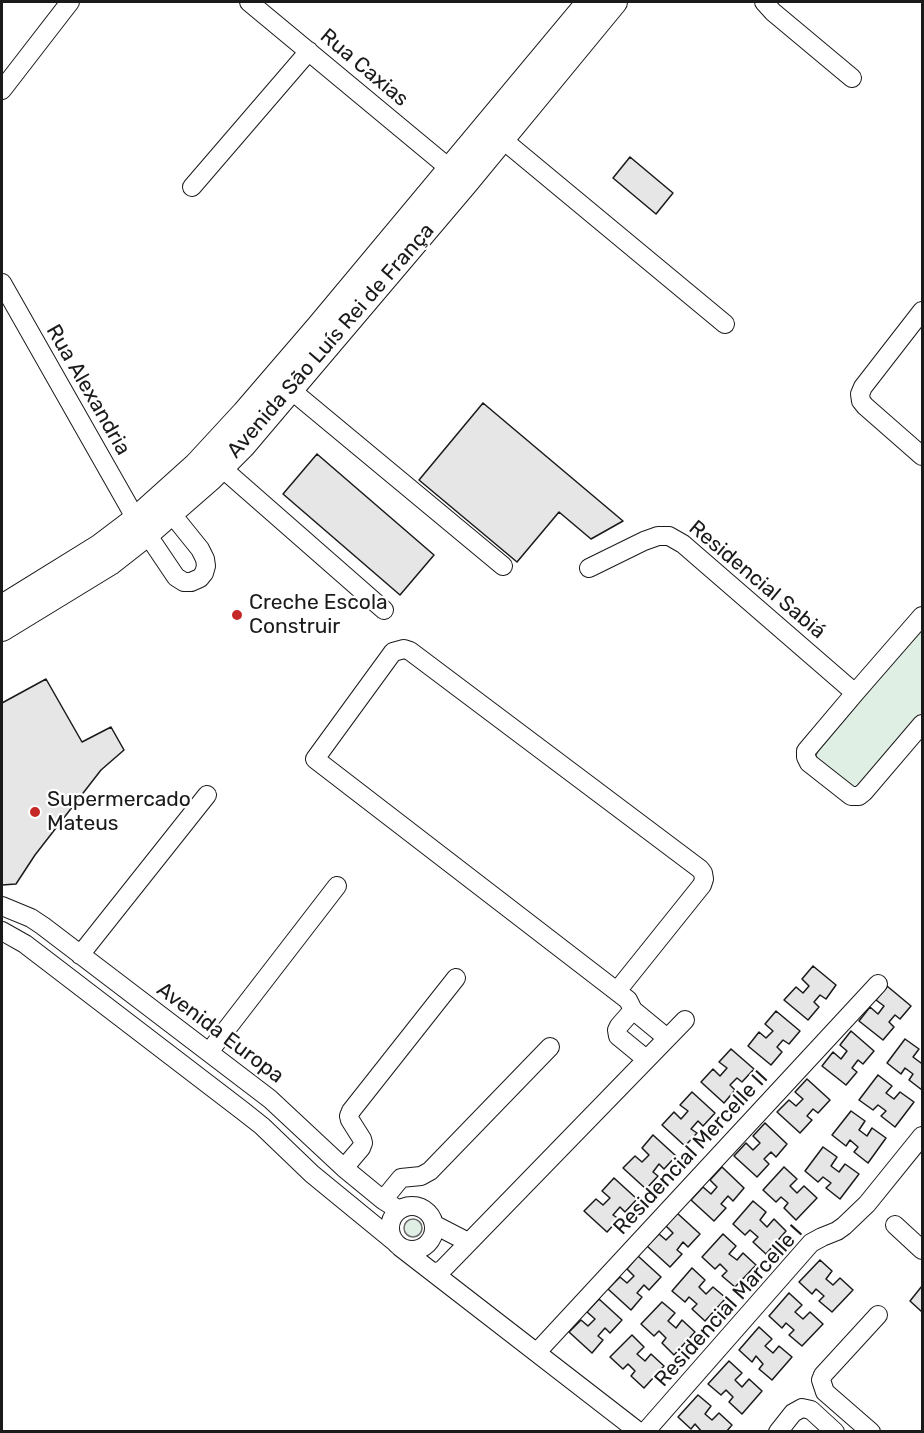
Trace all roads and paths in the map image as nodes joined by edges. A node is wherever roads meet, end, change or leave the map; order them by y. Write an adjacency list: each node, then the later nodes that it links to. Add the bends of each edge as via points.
1 (70, 2): 8 (street)
2 (249, 2): 6 (street, Rua Caxias)
3 (589, 2): 10 (main road, Avenida São Luís Rei de França)
4 (615, 2): 9 (main road, Avenida São Luís Rei de França)
5 (764, 2): 7 (street)
6 (304, 57): 10 (street, Rua Caxias); 11 (street)
7 (852, 78)
8 (2, 90)
9 (502, 139): 14 (street); 15 (main road, Avenida São Luís Rei de França)
10 (449, 168): 19 (main road, Avenida São Luís Rei de França, via 318,327)
11 (192, 187)
12 (2, 283): 19 (street, Rua Alexandria)
13 (922, 311): 16 (street, via 860,394 865,406)
14 (725, 324)
15 (291, 390): 17 (main road, Avenida São Luís Rei de França); 20 (street)
16 (922, 456)
17 (222, 468): 18 (main road, Avenida São Luís Rei de França); 23 (street)
18 (171, 513): 19 (main road, Avenida São Luís Rei de França); 19 (street, Rua Alexandria, via 205,559 200,578 184,582 176,577)
19 (142, 526): 22 (main road, Avenida São Luís Rei de França, via 99,547); 25 (main road, Avenida São Luís Rei de França, via 110,563)
20 (503, 566)
21 (589, 568): 26 (street, Residencial Sabiá, via 645,541 669,536)
22 (2, 607)
23 (384, 610)
24 (922, 616): 26 (street)
25 (2, 629)
26 (855, 693): 27 (street, via 806,751 809,763 852,796 864,792)
27 (922, 724)
28 (207, 795): 32 (street)
29 (337, 886): 40 (street)
30 (2, 906): 32 (street, Avenida Europa, via 31,918)
31 (2, 931): 49 (street, via 25,944 262,1126 312,1174)
32 (80, 955): 40 (street, Avenida Europa)
33 (456, 978): 43 (street, via 351,1111 350,1120 363,1143)
34 (879, 984): 54 (street, Residencial Mercelle II)
35 (617, 991): 35 (street, via 315,759 393,652 410,651 704,873 702,885); 36 (street)
36 (633, 1010): 38 (street); 41 (street, via 619,1026 618,1036)
37 (685, 1020): 38 (street)
38 (667, 1038): 41 (street)
39 (550, 1047): 44 (street, via 430,1172 401,1178)
40 (209, 1052): 43 (street, Avenida Europa, via 280,1107)
41 (646, 1059): 48 (street)
42 (922, 1136): 56 (street, Residencial Marcelle I, via 867,1204 844,1226 811,1244)
43 (344, 1168): 44 (street, Avenida Europa)
44 (383, 1200): 45 (street, Avenida Europa)
45 (399, 1210): 46 (street, via 406,1206 422,1207); 49 (street, via 390,1228)
46 (435, 1225): 48 (street); 50 (street)
47 (895, 1225): 51 (street)
48 (468, 1242): 52 (street)
49 (398, 1244): 50 (street, via 408,1250); 52 (street)
50 (429, 1244): 52 (street)
51 (922, 1250)
52 (438, 1271): 54 (street, via 455,1289)
53 (878, 1315): 59 (street, via 821,1380 825,1392)
54 (537, 1353): 55 (street)
55 (639, 1431)
56 (645, 1431)
57 (778, 1431): 58 (street, via 802,1408 811,1410)
58 (835, 1431)
59 (871, 1431)

